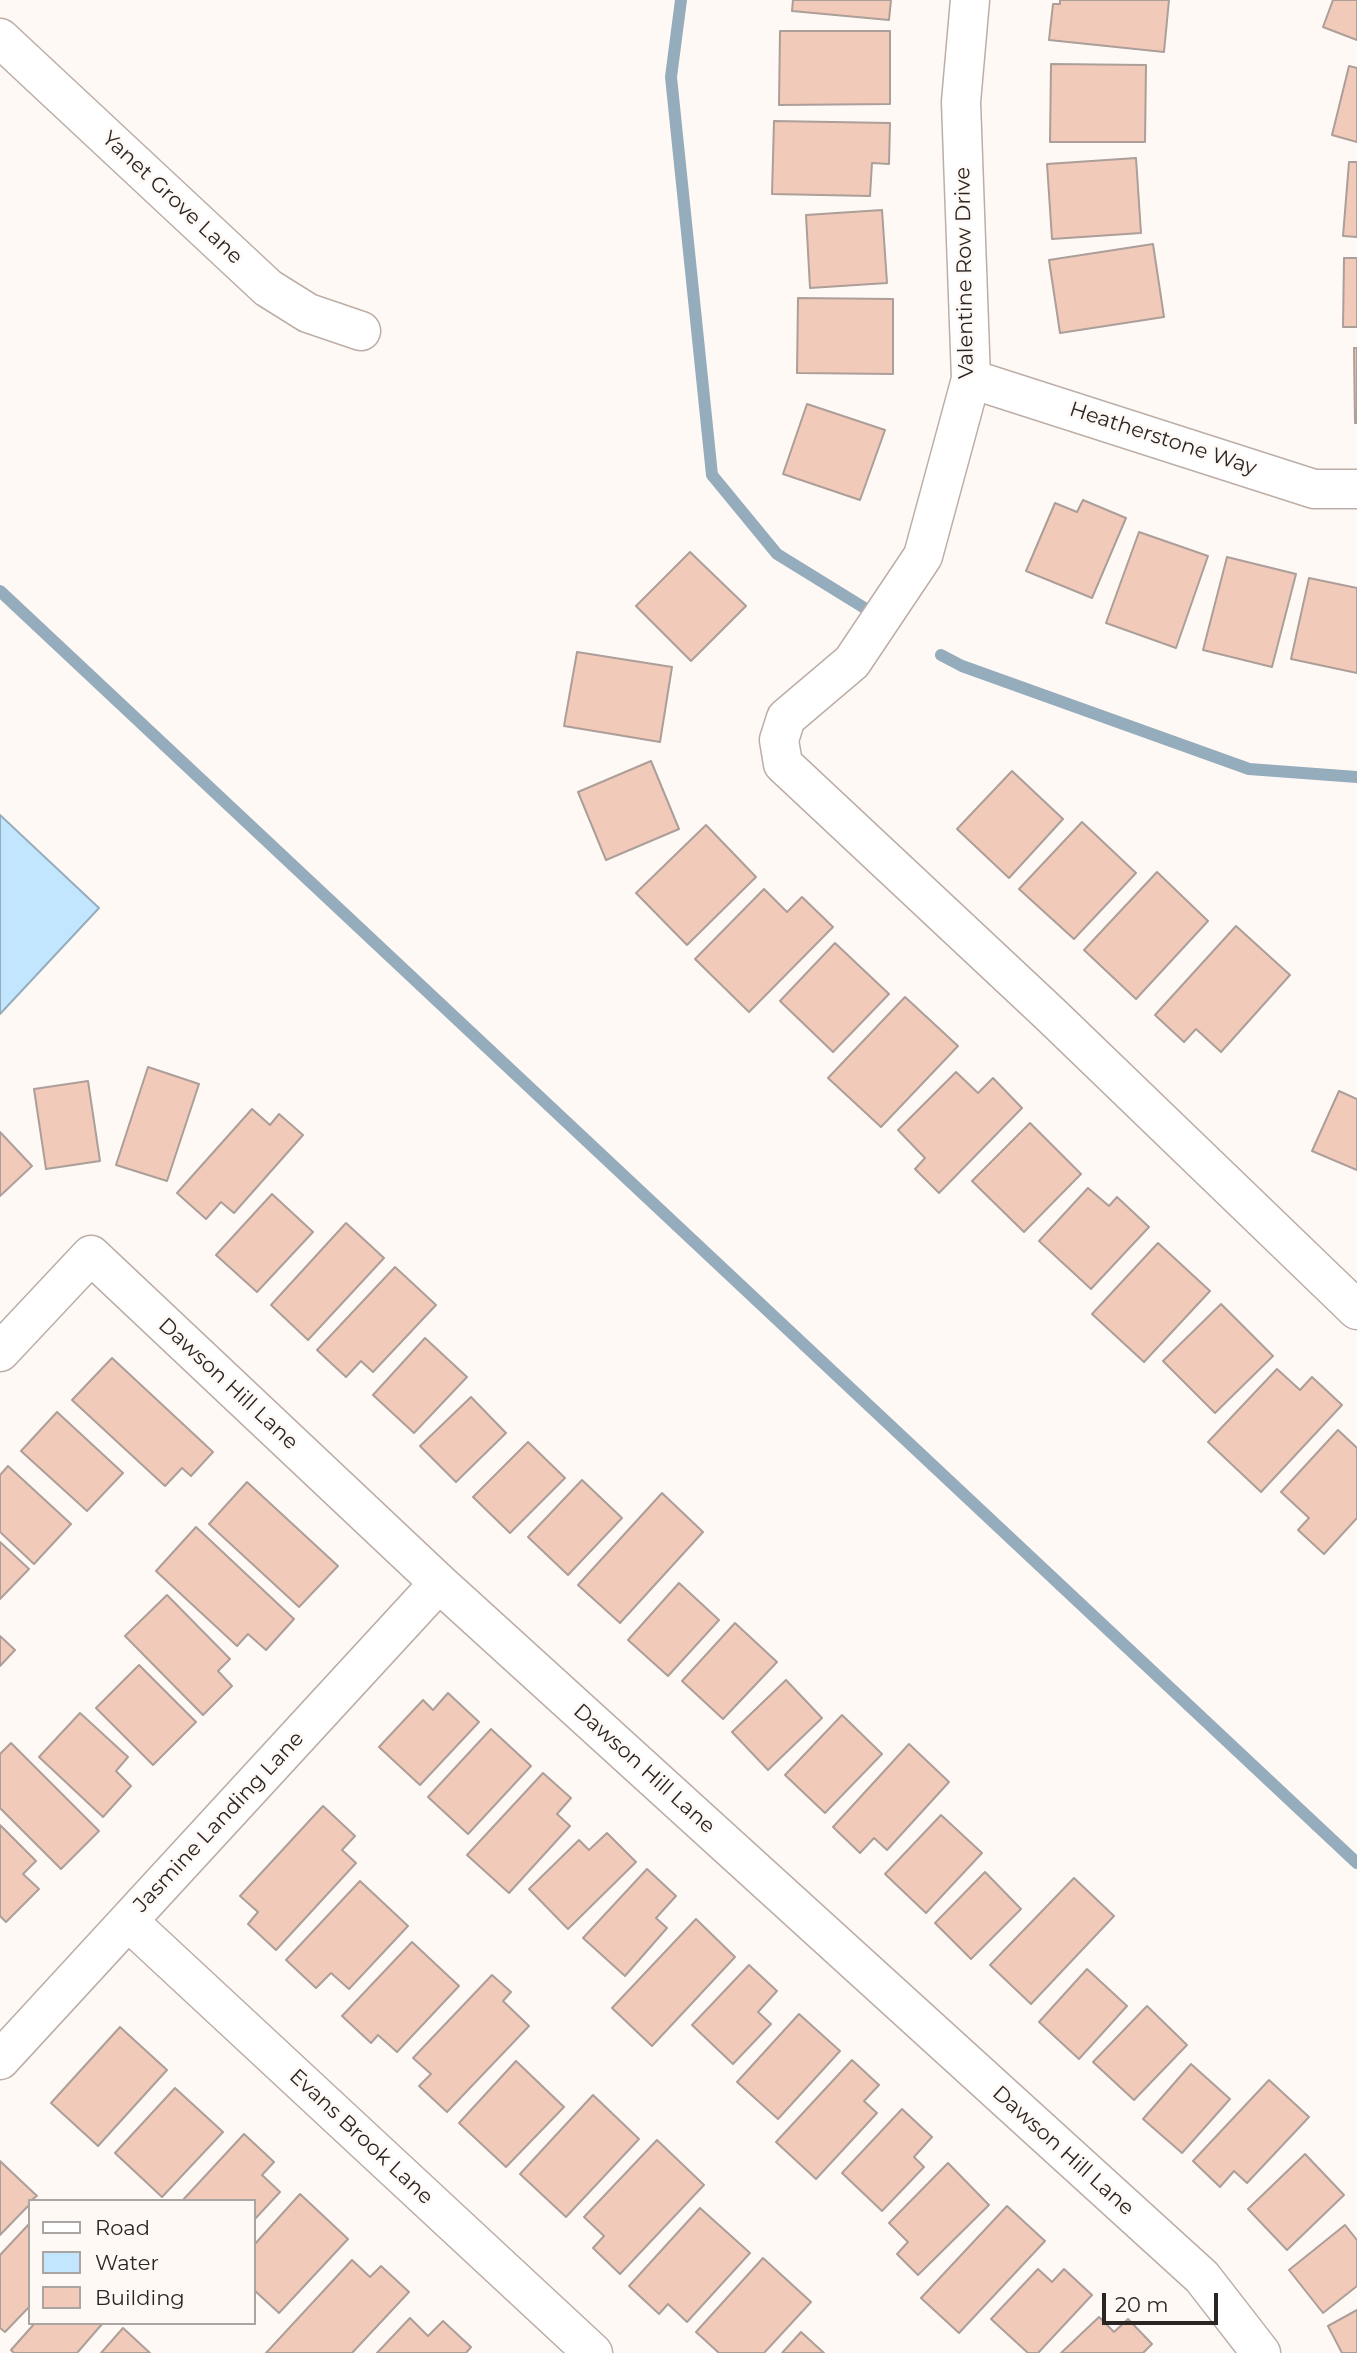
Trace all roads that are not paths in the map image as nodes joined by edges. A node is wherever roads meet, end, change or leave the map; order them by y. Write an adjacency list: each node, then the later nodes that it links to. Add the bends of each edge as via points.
1 (970, 0): 4 (street, Valentine Row Drive, via 961,102)
2 (0, 38): 3 (street, Yanet Grove Lane, via 268,288 308,313)
3 (360, 331)
4 (971, 379): 5 (street, Heatherstone Way, via 1314,488); 6 (street, Valentine Row Drive, via 923,556 852,662 786,719 779,740 783,764)
5 (1357, 489)
6 (1357, 1310)
7 (0, 1352): 8 (street, Dawson Hill Lane, via 91,1255)
8 (439, 1583): 9 (street, Jasmine Landing Lane); 12 (street, Dawson Hill Lane, via 1202,2277)
9 (128, 1921): 10 (street, Jasmine Landing Lane); 11 (street, Evans Brook Lane)
10 (0, 2060)
11 (593, 2353)
12 (1261, 2353)

